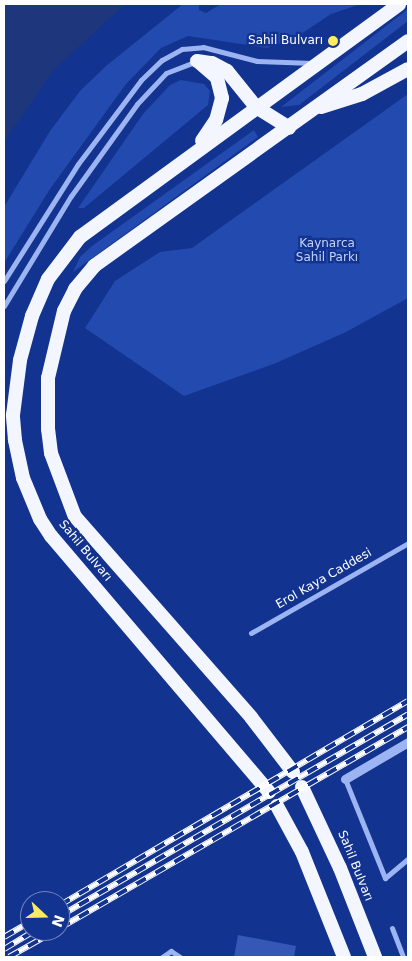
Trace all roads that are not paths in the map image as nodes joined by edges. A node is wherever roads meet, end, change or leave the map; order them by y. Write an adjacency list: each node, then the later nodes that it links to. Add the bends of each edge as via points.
1 (399, 4): 4 (highway, Sahil Bulvarı)
2 (408, 41): 7 (highway, Sahil Bulvarı)
3 (197, 61): 6 (highway, via 212,63 227,71); 9 (highway, via 216,78 222,98 216,120); 11 (street, via 166,73 137,104 71,196)
4 (318, 63): 6 (highway, Sahil Bulvarı); 10 (street, via 257,61 203,47 182,49 162,60 141,80 78,164)
5 (408, 69): 7 (highway, via 362,94)
6 (256, 107): 8 (highway); 9 (highway, Sahil Bulvarı)
7 (311, 110): 8 (highway, Sahil Bulvarı)
8 (288, 128): 15 (highway, Sahil Bulvarı, via 94,266 64,311 57,330 46,402 51,452 75,517 251,717)
9 (196, 149): 18 (highway, Sahil Bulvarı, via 80,237 56,263 26,336 15,390 15,440 26,485 51,536)
10 (4, 281)
11 (4, 306)
12 (408, 543): 13 (street, Erol Kaya Caddesi)
13 (251, 633)
14 (408, 742): 16 (street)
15 (293, 772)
16 (345, 779): 20 (street, via 385,878)
17 (302, 787): 25 (highway, Sahil Bulvarı, via 340,868)
18 (269, 792)
19 (277, 806): 24 (highway, via 298,843)
20 (408, 859)
21 (392, 928): 26 (street)
22 (162, 957): 23 (street, via 171,951)
23 (180, 957)
24 (344, 957)
25 (375, 957)
26 (403, 957)

